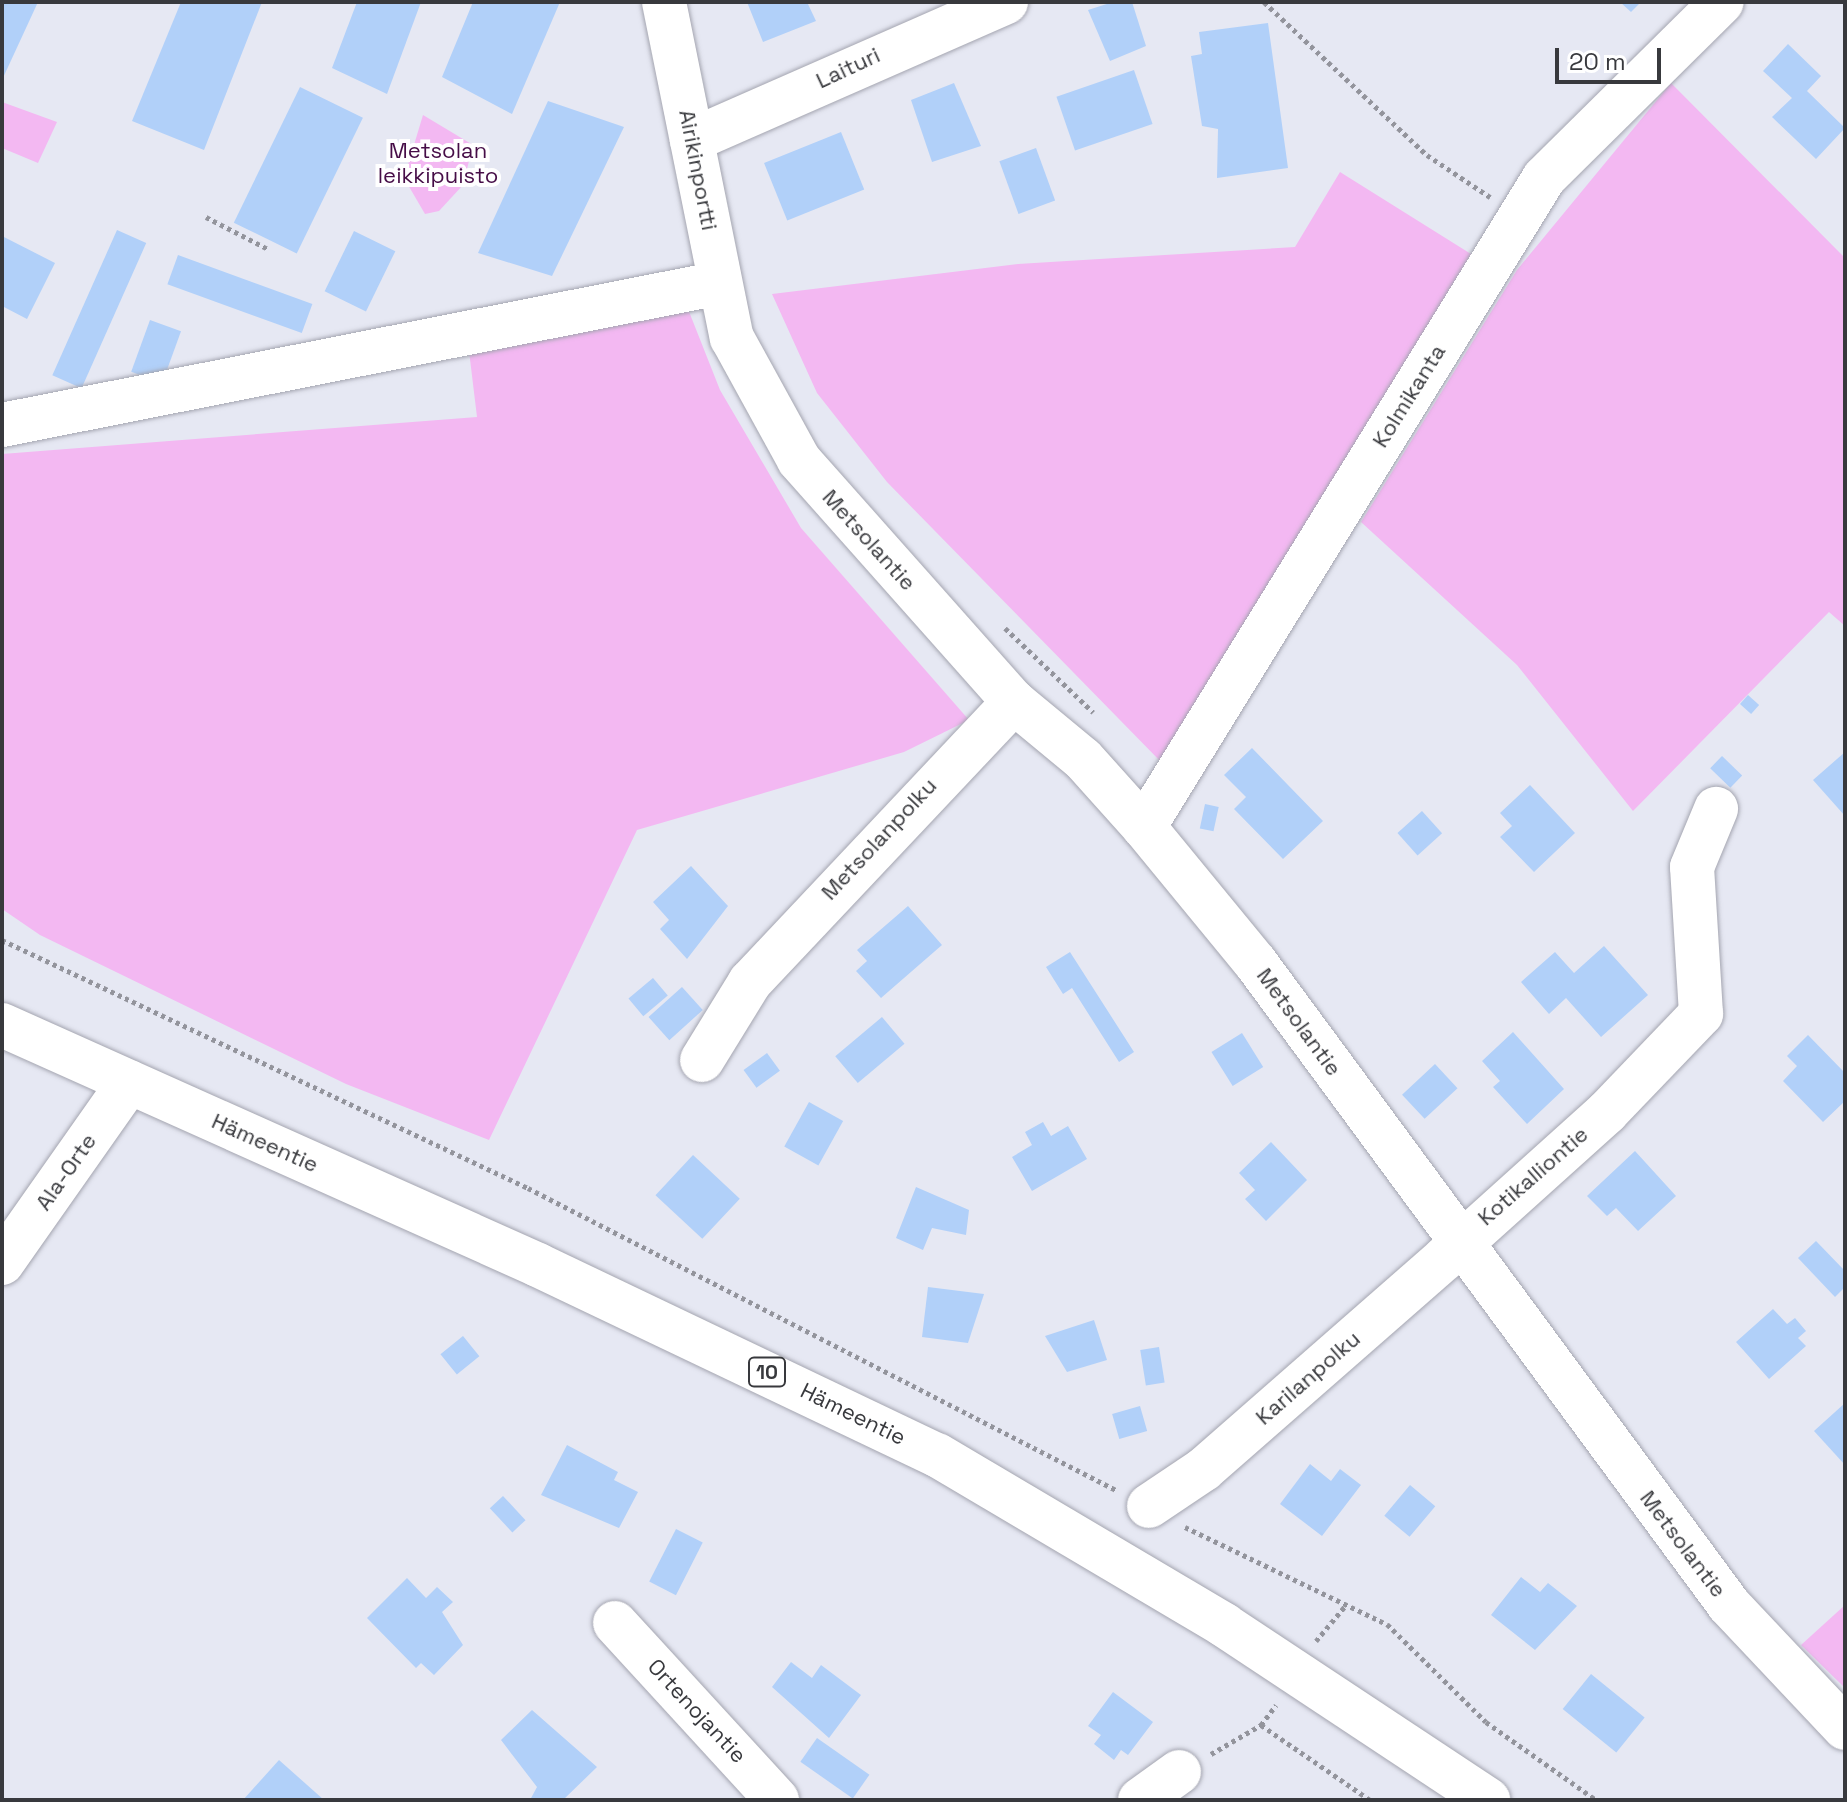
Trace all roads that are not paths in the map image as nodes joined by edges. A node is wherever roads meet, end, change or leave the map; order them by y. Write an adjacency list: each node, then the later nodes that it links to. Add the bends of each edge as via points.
1 (664, 2): 4 (main road, Airikinportti)
2 (1006, 2): 4 (main road, Laituri)
3 (1722, 2): 10 (main road, Kolmikanta, via 1544,178)
4 (692, 140): 5 (main road, Airikinportti)
5 (720, 283): 6 (main road, Airikinportti); 7 (main road)
6 (732, 338): 8 (main road, Metsolantie, via 799,460)
7 (2, 425)
8 (1014, 702): 10 (main road, Metsolantie, via 1083,759); 12 (main road, Metsolanpolku, via 750,982)
9 (1716, 809): 14 (main road, Kotikalliontie, via 1692,867 1701,1014 1607,1112)
10 (1144, 827): 14 (main road, Metsolantie, via 1255,962)
11 (2, 1025): 13 (main road, Hämeentie / 10)
12 (702, 1060)
13 (129, 1082): 15 (main road, Ala-Orte); 22 (main road, Hämeentie / 10, via 937,1455 1224,1625)
14 (1460, 1241): 16 (main road, Karilanpolku, via 1204,1469); 18 (main road, Metsolantie, via 1729,1605)
15 (2, 1263)
16 (1149, 1506)
17 (615, 1623): 20 (main road, Ortenojantie)
18 (1845, 1728)
19 (1179, 1772): 21 (main road)
20 (777, 1800)
21 (1140, 1800)
22 (1488, 1800)

